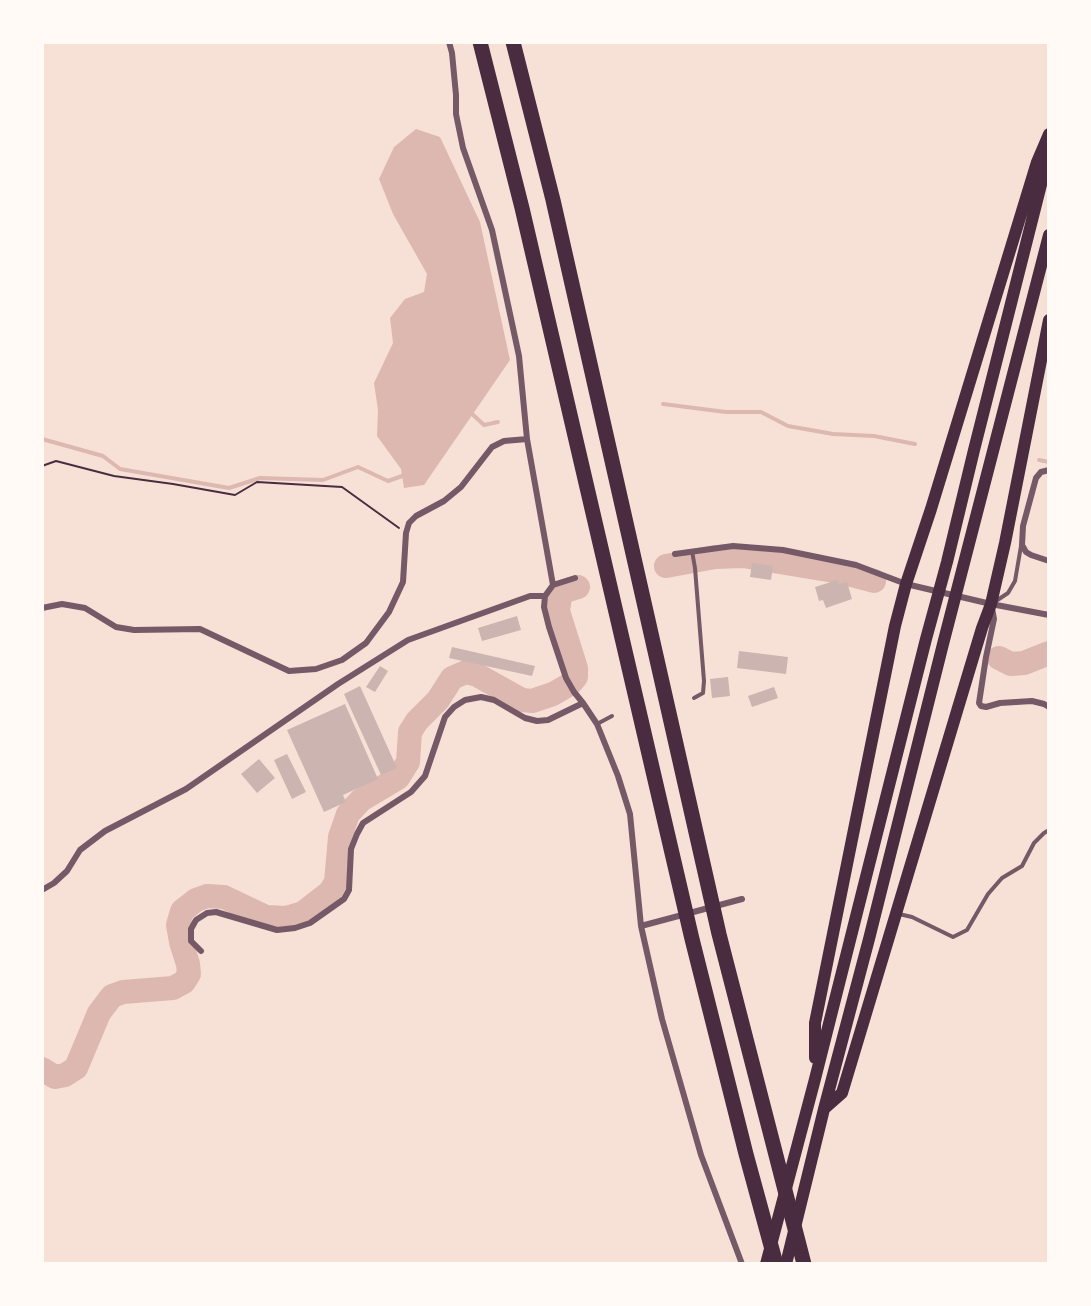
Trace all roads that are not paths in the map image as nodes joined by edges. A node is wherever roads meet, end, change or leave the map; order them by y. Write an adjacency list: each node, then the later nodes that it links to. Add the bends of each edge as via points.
1 (449, 42): 8 (street, via 463,148 492,230 519,356)
2 (480, 42): 36 (highway, via 692,939)
3 (513, 42): 38 (highway, via 553,200 719,934)
4 (1049, 134): 15 (main road)
5 (1049, 153): 32 (main road)
6 (1049, 235): 33 (main road)
7 (1049, 320): 18 (main road)
8 (527, 438): 16 (street); 19 (street, via 492,447 461,487 409,523 403,582 389,612 366,643 342,660 316,669 289,671 200,629 134,630 116,627 85,608 62,604)
9 (1049, 470): 10 (street, via 1036,478)
10 (1022, 545): 13 (street, via 1026,552); 18 (lane, via 1015,581 1008,593)
11 (693, 553): 12 (street); 15 (street, via 733,546 783,550 856,565); 21 (lane, via 704,681 703,693)
12 (675, 554)
13 (1049, 561)
14 (575, 578): 16 (street)
15 (906, 584): 18 (street); 32 (main road, via 816,1023)
16 (553, 585): 17 (street)
17 (545, 596): 22 (street, via 549,627 566,678); 27 (street, via 530,596 408,640 186,789 105,831 80,850 68,871)
18 (991, 604): 20 (street); 23 (street, via 994,620 979,703 986,707 1032,701); 29 (main road)
19 (42, 608)
20 (1049, 615)
21 (694, 698)
22 (583, 703): 25 (street); 31 (street, via 548,720 537,721 482,696 454,707 445,717 425,776 411,792 363,823 351,849 349,890 344,898 310,923 277,930 216,912 207,913 190,929 191,941)
23 (1049, 707)
24 (612, 716): 25 (lane)
25 (597, 724): 30 (street, via 630,814)
26 (1049, 830): 29 (lane, via 1034,843 1022,866 988,894 968,930 953,937 912,916)
27 (42, 890)
28 (742, 899): 30 (street)
29 (896, 914): 33 (main road, via 842,1093)
30 (641, 926): 34 (street, via 662,1019 701,1155)
31 (201, 951)
32 (815, 1079): 35 (main road)
33 (824, 1109): 37 (main road)
34 (742, 1264)
35 (766, 1264)
36 (776, 1264)
37 (786, 1264)
38 (804, 1264)

